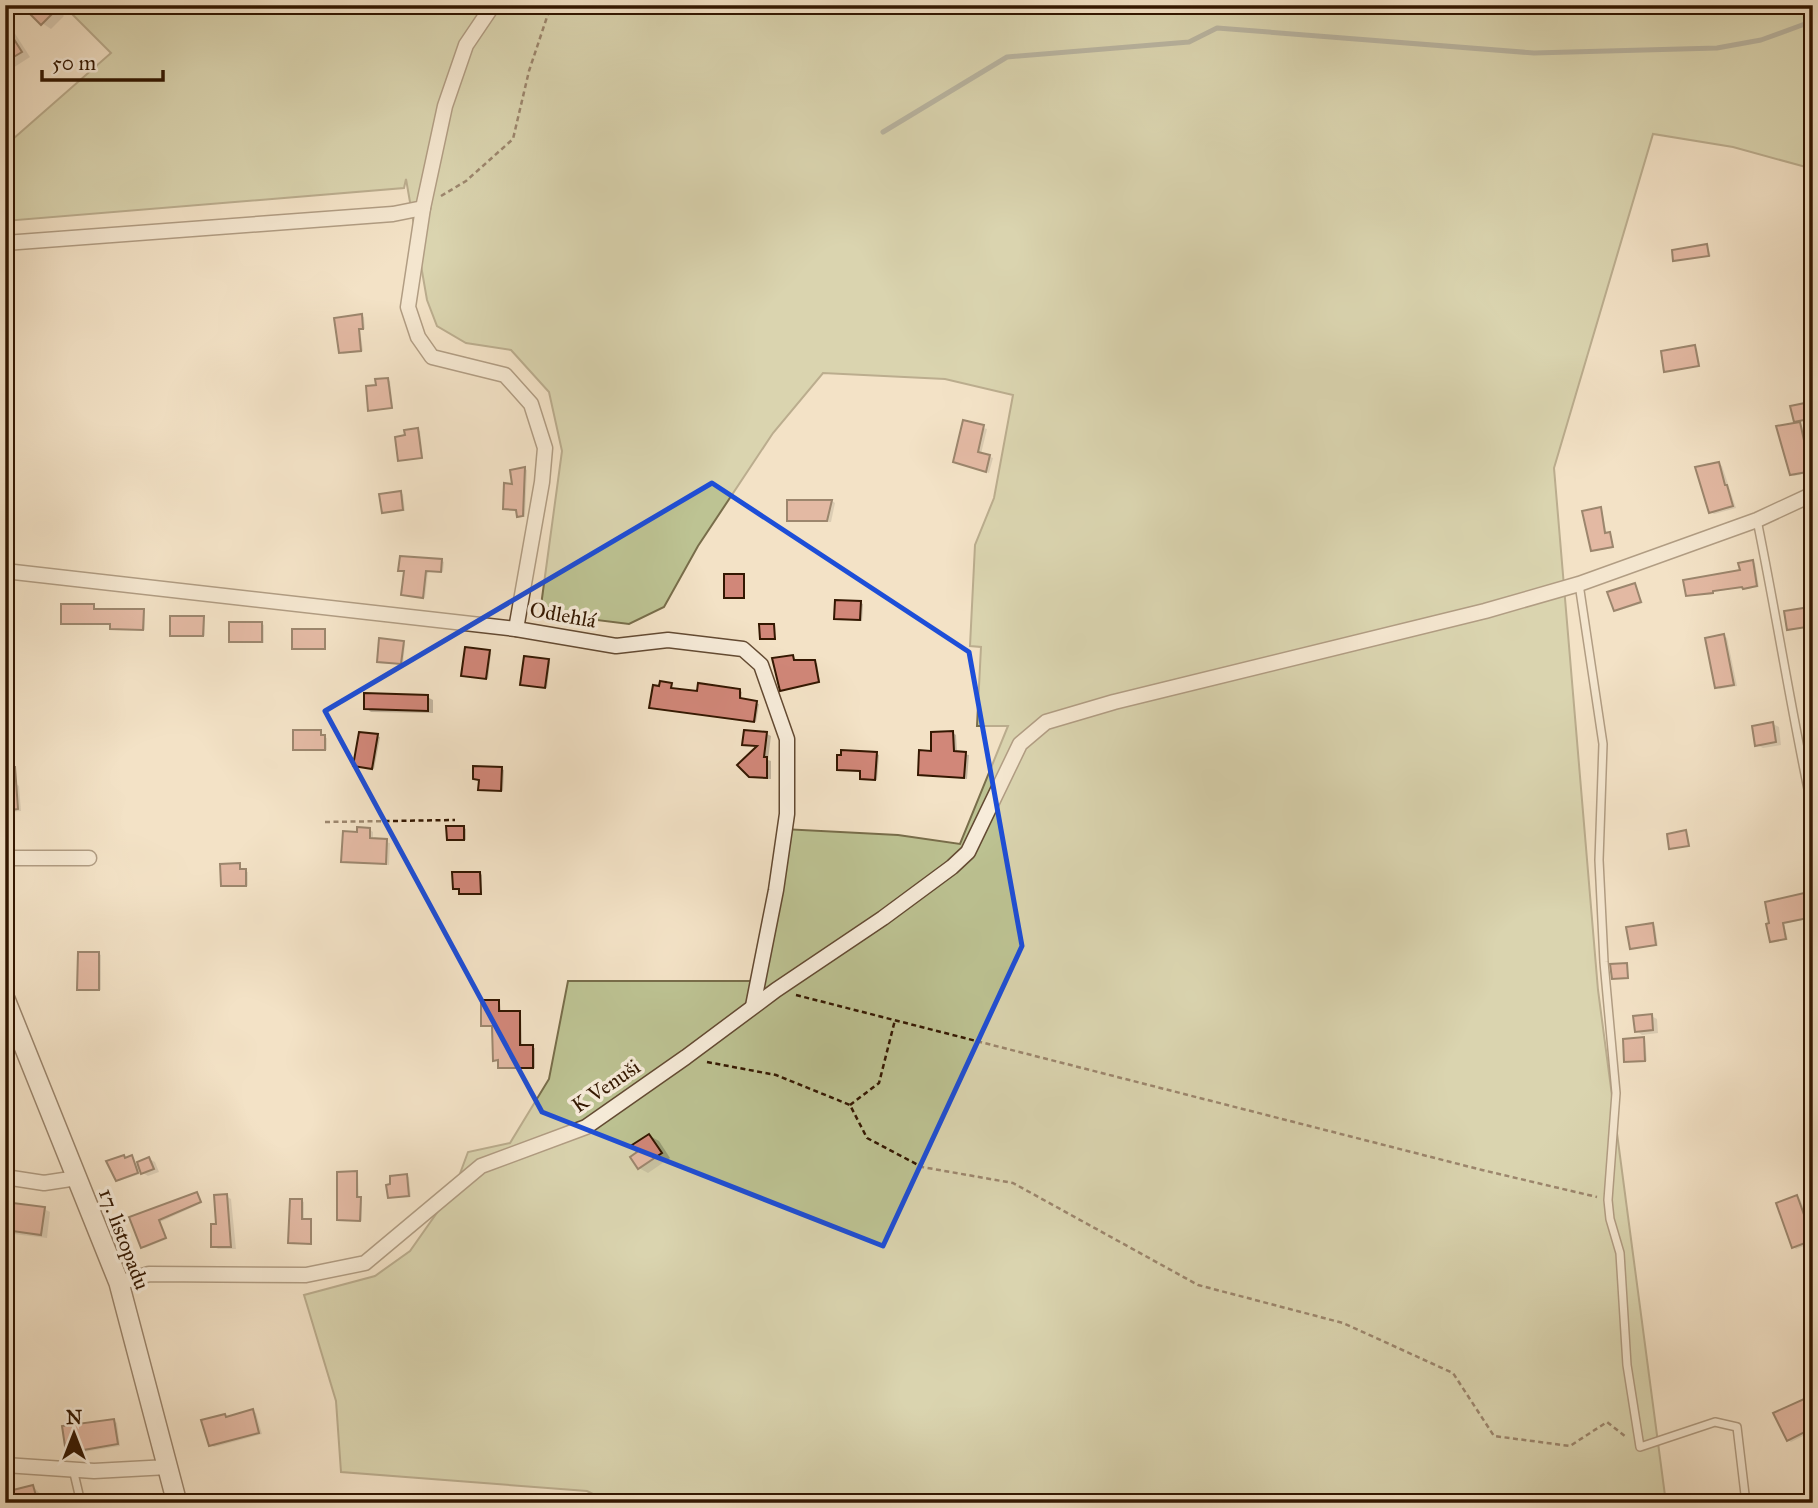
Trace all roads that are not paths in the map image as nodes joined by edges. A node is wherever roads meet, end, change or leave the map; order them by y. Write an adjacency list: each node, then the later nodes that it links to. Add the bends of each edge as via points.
1 (493, 5): 2 (street, via 466,45 445,106)
2 (423, 208): 3 (street); 8 (street, via 408,307 418,337 432,357 505,375 531,404 545,447)
3 (5, 243)
4 (1813, 494): 5 (street)
5 (1757, 520): 7 (street); 9 (lane)
6 (5, 571): 8 (street, Odlehlá)
7 (1579, 584): 13 (street, K Venuši, via 1046,722 1020,744 968,852 883,918); 22 (lane, via 1603,744 1599,860 1616,1093 1608,1200 1620,1253 1627,1366 1640,1447 1716,1422 1737,1427)
8 (516, 629): 13 (street, Odlehlá, via 616,646 668,640 743,649 761,665 788,739 787,814)
9 (1813, 813)
10 (5, 858): 11 (street)
11 (89, 858)
12 (5, 999): 15 (main road, 17. listopadu)
13 (753, 1006): 16 (street, K Venuši, via 586,1127 481,1166 365,1262 306,1275 149,1274)
14 (5, 1177): 15 (street, via 44,1183)
15 (77, 1178): 16 (main road, 17. listopadu)
16 (119, 1283): 18 (main road, 17. listopadu)
17 (5, 1465): 19 (street)
18 (168, 1467): 19 (street); 21 (main road, 17. listopadu)
19 (73, 1469): 20 (lane)
20 (81, 1503)
21 (177, 1503)
22 (1746, 1503)

